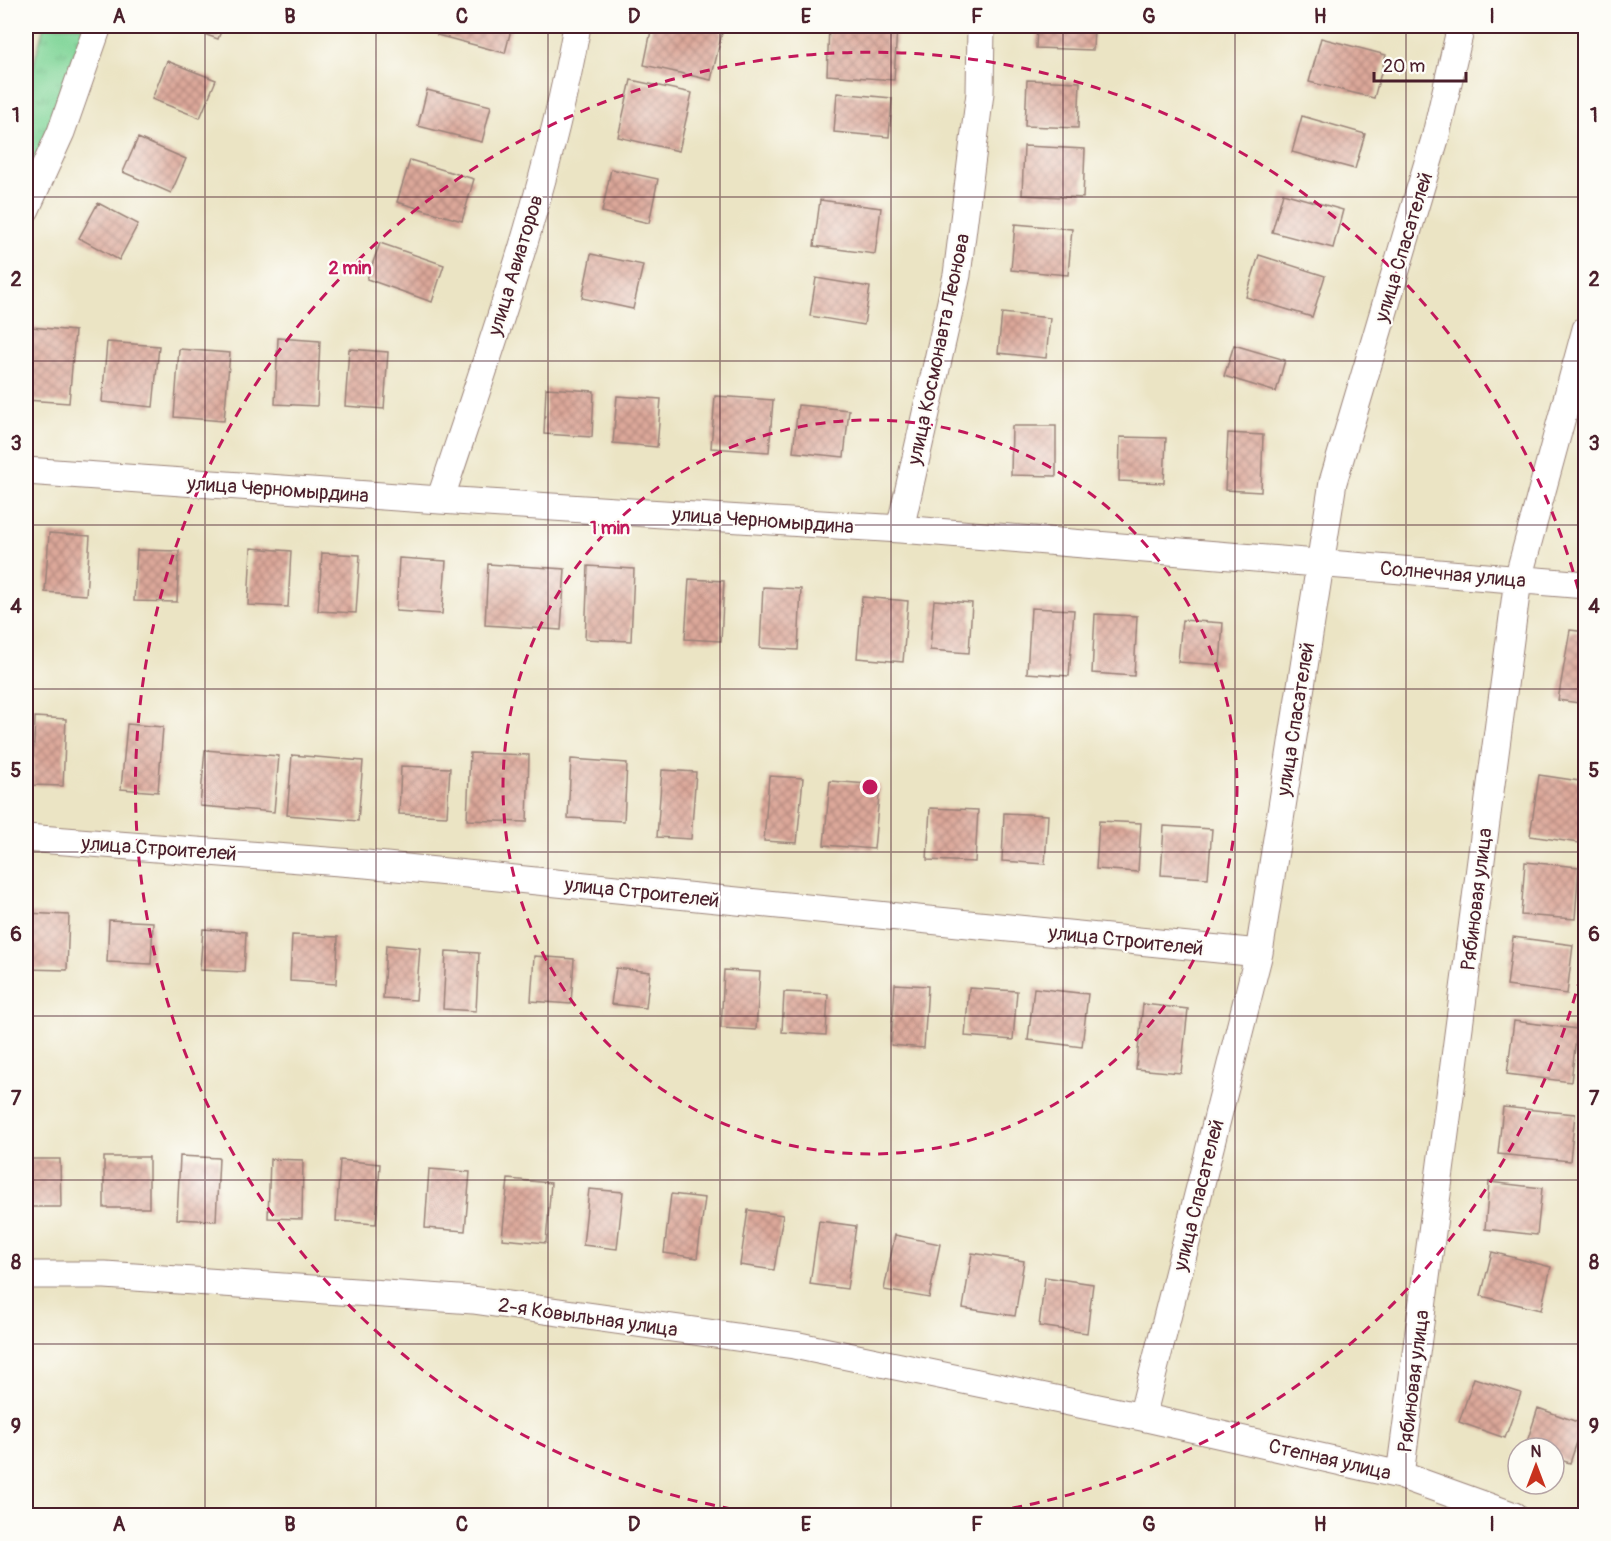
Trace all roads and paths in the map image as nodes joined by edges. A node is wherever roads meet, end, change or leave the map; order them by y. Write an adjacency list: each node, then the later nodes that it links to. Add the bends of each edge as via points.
1 (98, 26): 5 (street, via 61,132)
2 (577, 26): 8 (street, улица Авиаторов, via 566,89 519,261)
3 (981, 26): 9 (street, улица Космонавта Леонова, via 980,93 957,275)
4 (1461, 26): 10 (street, улица Спасателей, via 1435,139 1333,482)
5 (26, 209)
6 (1586, 329): 11 (street, Рябиновая улица)
7 (26, 471): 8 (street, улица Черномырдина)
8 (440, 500): 9 (street, улица Черномырдина)
9 (900, 529): 10 (street, улица Черномырдина)
10 (1320, 563): 11 (street, Солнечная улица); 14 (street, улица Спасателей)
11 (1518, 579): 12 (street, Солнечная улица); 17 (street, Рябиновая улица)
12 (1586, 585)
13 (26, 838): 14 (street, улица Строителей, via 366,864)
14 (1259, 953): 16 (street, улица Спасателей)
15 (26, 1275): 16 (street, 2-я Ковыльная улица, via 105,1275 473,1300 794,1345)
16 (1142, 1417): 17 (street, Степная улица)
17 (1400, 1475): 18 (street, Степная улица)
18 (1514, 1515)

